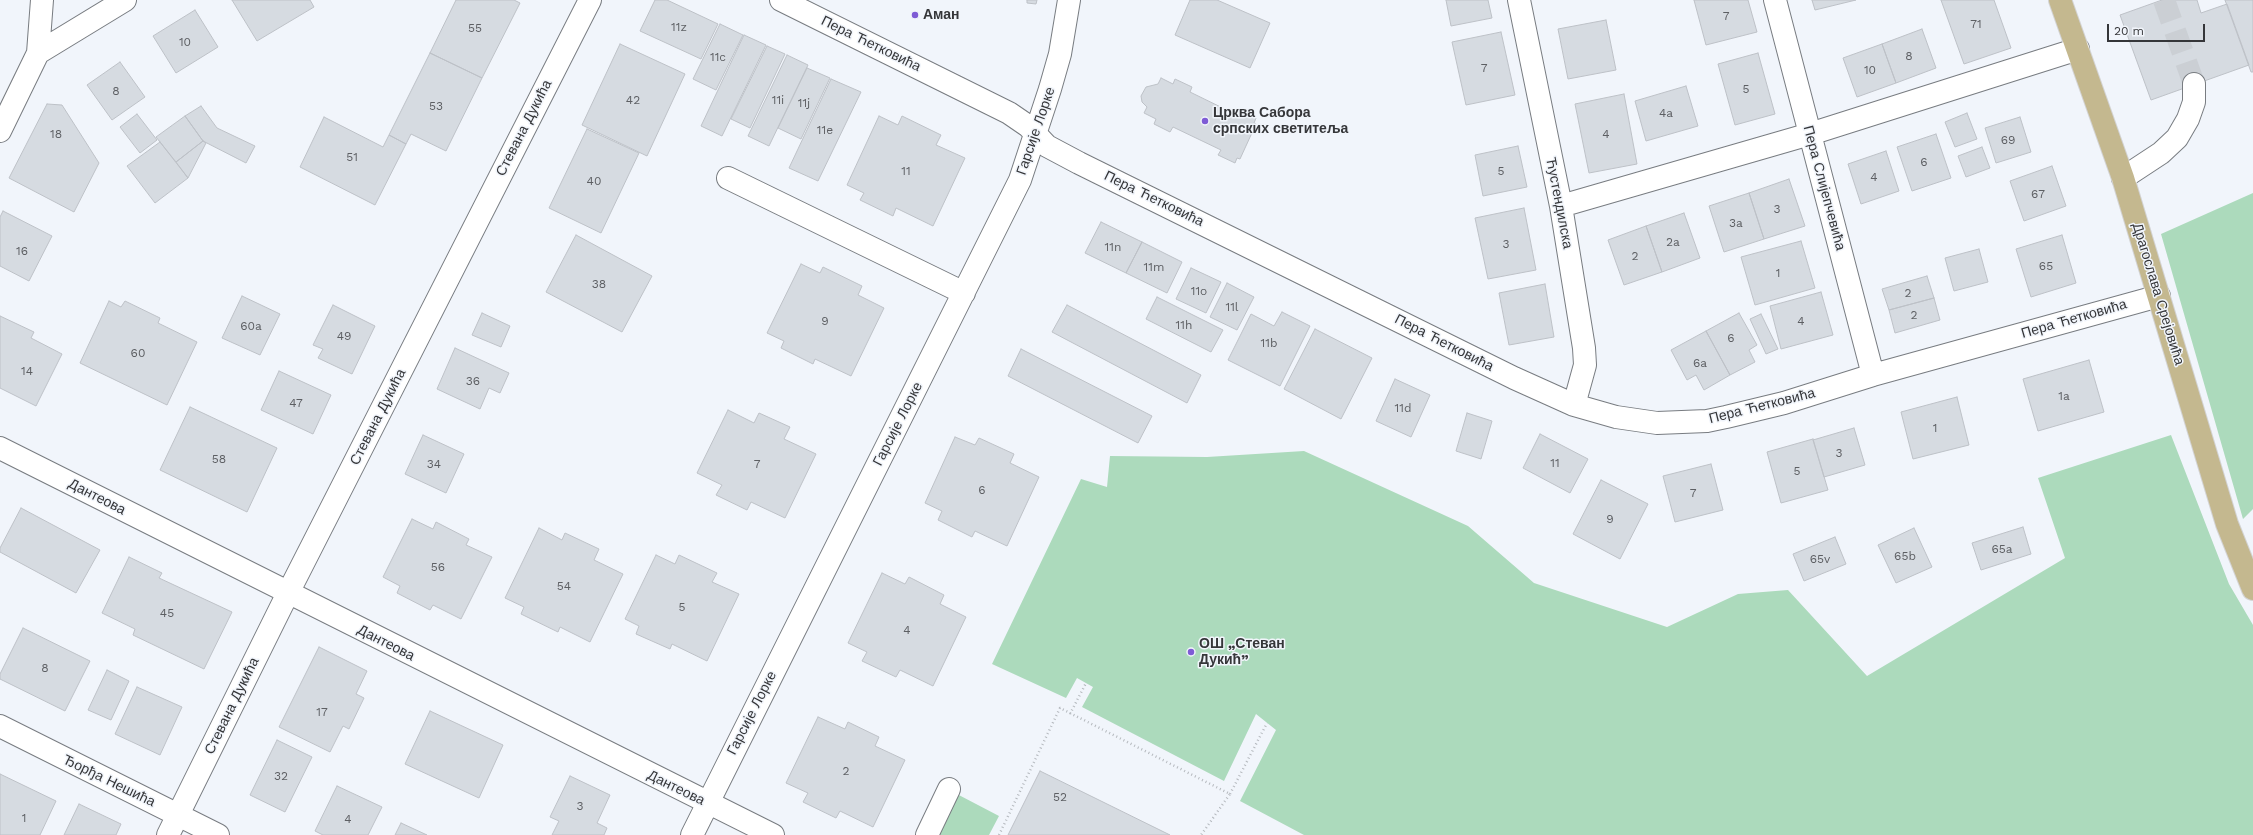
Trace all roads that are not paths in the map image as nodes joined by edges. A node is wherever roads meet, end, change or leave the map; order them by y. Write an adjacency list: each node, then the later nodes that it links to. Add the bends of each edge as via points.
1 (42, 0): 10 (street)
2 (590, 0): 24 (street, Стевана Дукића)
3 (781, 0): 14 (street, Пера Ћетковића, via 1009,113)
4 (1069, 0): 14 (street, Гарсије Лорке, via 1060,54)
5 (1519, 0): 17 (street, Ћустендилска)
6 (1775, 0): 13 (street, Пера Слијепчевића)
7 (2060, 0): 9 (main road, Драгослава Срејовића)
8 (111, 3): 10 (street)
9 (2078, 49): 13 (street); 16 (main road, Драгослава Срејовића)
10 (38, 53): 12 (street)
11 (2194, 84): 16 (street, via 2194,102 2188,120 2177,138 2161,153)
12 (0, 131)
13 (1810, 134): 17 (street); 20 (street, Пера Слијепчевића)
14 (1036, 135): 18 (street, Гарсије Лорке, via 1020,180); 21 (street, Пера Ћетковића, via 1047,146 1065,156 1514,378)
15 (728, 178): 18 (street)
16 (2123, 178): 19 (main road, Драгослава Срејовића)
17 (1561, 206): 21 (street, Ћустендилска, via 1584,348 1585,365)
18 (964, 292): 27 (street, Гарсије Лорке)
19 (2159, 296): 20 (street, Пера Ћетковића); 23 (main road, Драгослава Срејовића, via 2227,524)
20 (1873, 375): 21 (street, Пера Ћетковића, via 1784,403 1707,421 1657,423 1632,420)
21 (1574, 405)
22 (0, 448): 24 (street, Дантеова)
23 (2253, 589)
24 (288, 593): 27 (street, Дантеова); 28 (street, Стевана Дукића)
25 (0, 726): 28 (street, Ђорђа Нешића)
26 (949, 789): 33 (street)
27 (708, 804): 31 (street, Гарсије Лорке); 32 (street, Дантеова)
28 (178, 815): 29 (street, Стевана Дукића); 30 (street, Ђорђа Нешића)
29 (168, 835)
30 (218, 835)
31 (692, 835)
32 (774, 835)
33 (927, 835)

